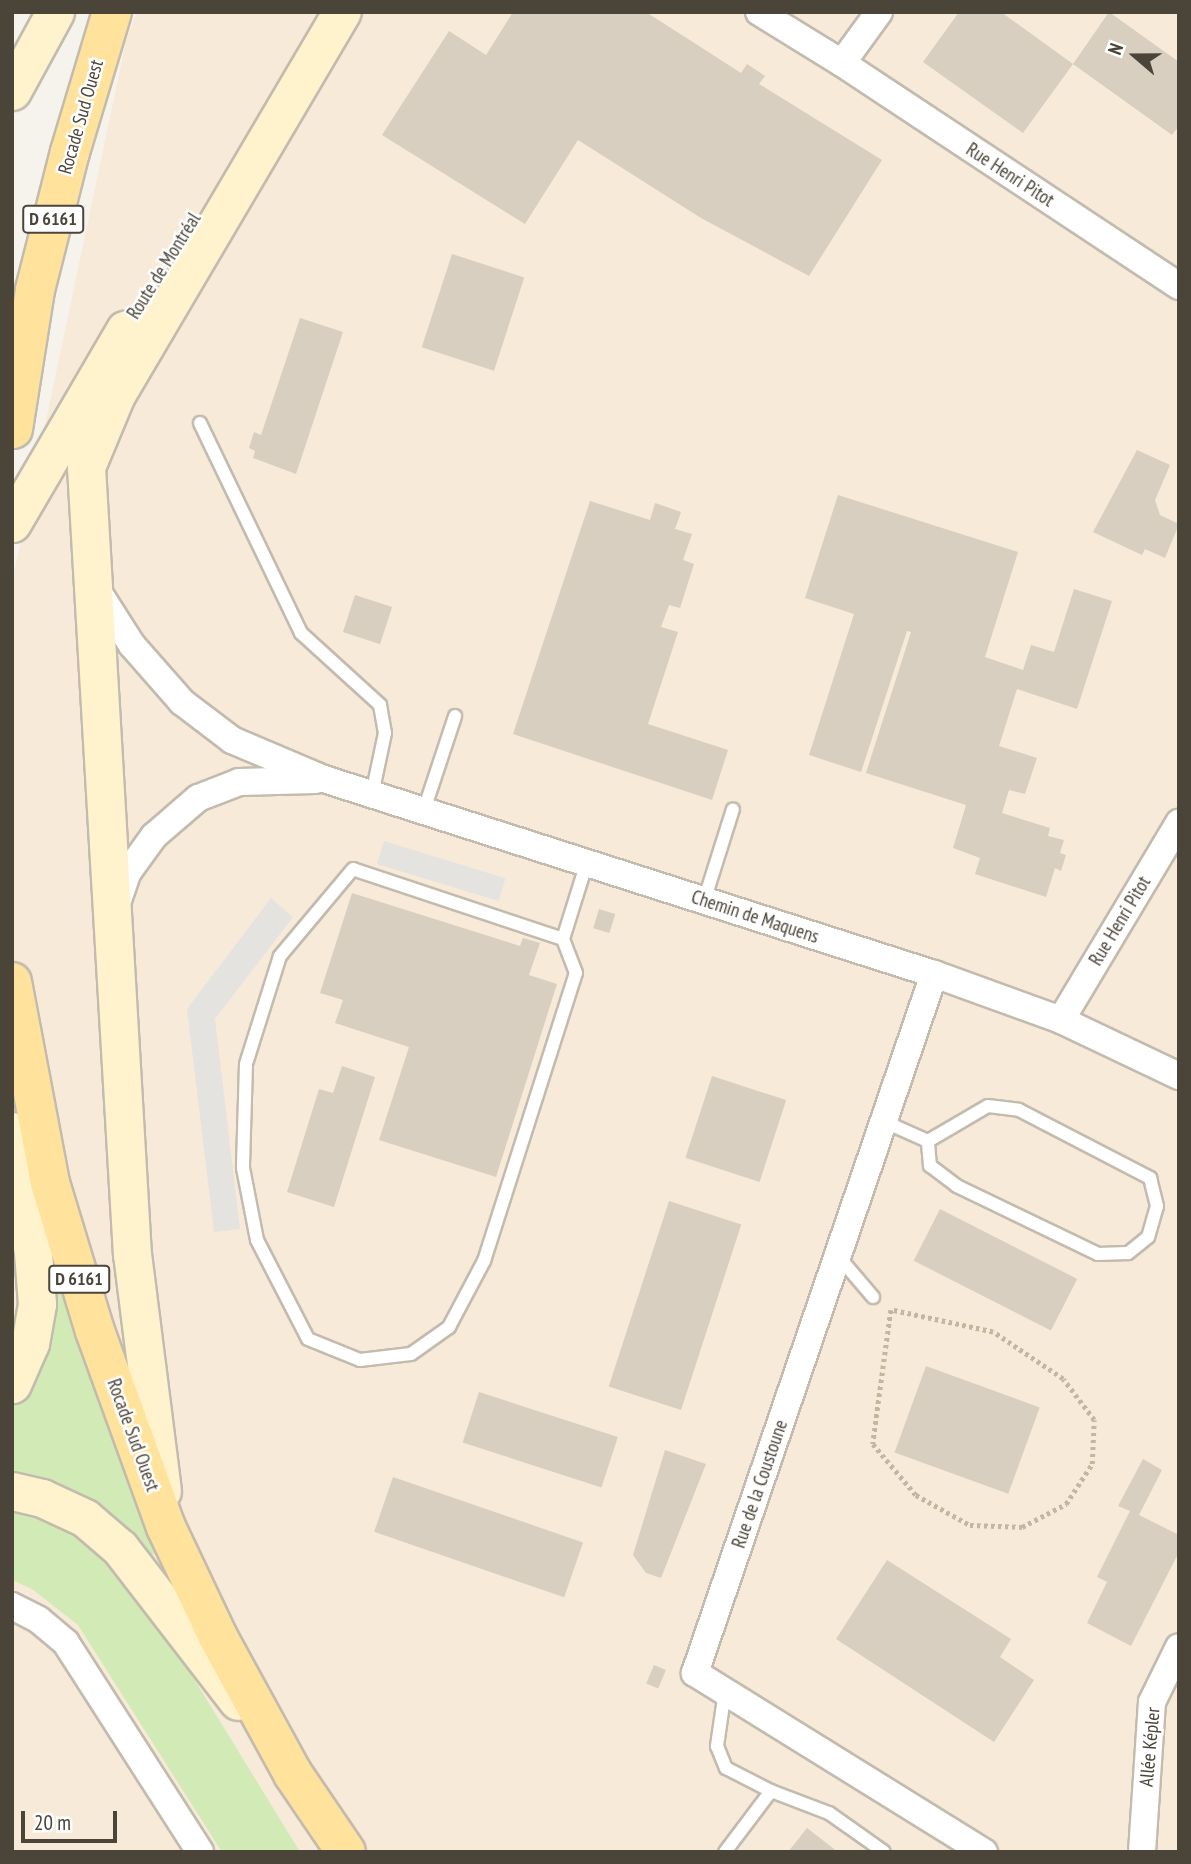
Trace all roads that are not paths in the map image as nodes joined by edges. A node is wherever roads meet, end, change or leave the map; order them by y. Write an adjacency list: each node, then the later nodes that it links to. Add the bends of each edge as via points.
1 (55, 12): 8 (main road)
2 (112, 12): 11 (main road, Rocade Sud Ouest / D 6161, via 35,290)
3 (322, 12): 12 (main road, Route de Montréal, via 52,449)
4 (342, 12): 13 (main road, via 116,395 86,467)
5 (759, 12): 7 (street, Rue Henri Pitot)
6 (879, 12): 7 (street)
7 (842, 64): 9 (street, Rue Henri Pitot)
8 (12, 91)
9 (1179, 286)
10 (200, 423): 16 (lane, via 301,633 380,705 385,733)
11 (13, 429)
12 (12, 523)
13 (94, 586): 15 (street, Chemin de Maquens, via 132,645 181,702 232,740); 22 (main road)
14 (455, 716): 18 (lane)
15 (324, 779): 16 (street, Chemin de Maquens); 22 (street, Chemin de Maquens, via 239,782 198,798 154,836 128,872)
16 (372, 794): 18 (street, Chemin de Maquens)
17 (733, 809): 21 (lane)
18 (424, 810): 20 (street, Chemin de Maquens)
19 (1179, 823): 26 (street, Rue Henri Pitot)
20 (587, 862): 21 (street, Chemin de Maquens); 23 (lane)
21 (704, 901): 24 (street, Chemin de Maquens)
22 (111, 920): 37 (main road, via 132,1255)
23 (563, 939): 23 (lane, via 353,869 280,956 246,1064 243,1168 257,1240 308,1339 360,1360 411,1354 449,1326 484,1261 576,973)
24 (934, 974): 26 (street, Chemin de Maquens); 30 (street, Rue de la Coustoune)
25 (12, 982): 27 (main road, Rocade Sud Ouest / D 6161)
26 (1061, 1020): 29 (street, Chemin de Maquens)
27 (17, 1023): 28 (main road); 37 (main road, Rocade Sud Ouest / D 6161, via 50,1183 95,1331)
28 (12, 1070)
29 (1179, 1076)
30 (883, 1121): 32 (lane); 33 (street, Rue de la Coustoune)
31 (12, 1131): 35 (main road, via 37,1304 30,1343)
32 (928, 1141): 32 (lane, via 988,1106 1019,1110 1150,1178 1157,1206 1148,1237 1128,1253 1098,1254 957,1186 930,1166)
33 (837, 1256): 34 (lane); 40 (street, Rue de la Coustoune, via 695,1673)
34 (873, 1297)
35 (12, 1384)
36 (12, 1491): 41 (main road, via 42,1498 85,1518 120,1548)
37 (166, 1527): 41 (main road, Rocade Sud Ouest / D 6161, via 218,1637)
38 (12, 1606): 43 (street, via 39,1620 66,1643)
39 (1179, 1647): 48 (street, Allée Képler, via 1152,1702)
40 (725, 1691): 42 (lane, via 717,1746 726,1768); 47 (street, Rue de la Coustoune)
41 (293, 1774): 44 (main road, Rocade Sud Ouest / D 6161)
42 (771, 1791): 45 (lane); 46 (lane, via 828,1813)
43 (200, 1852)
44 (346, 1852)
45 (725, 1852)
46 (884, 1852)
47 (984, 1852)
48 (1142, 1852)

